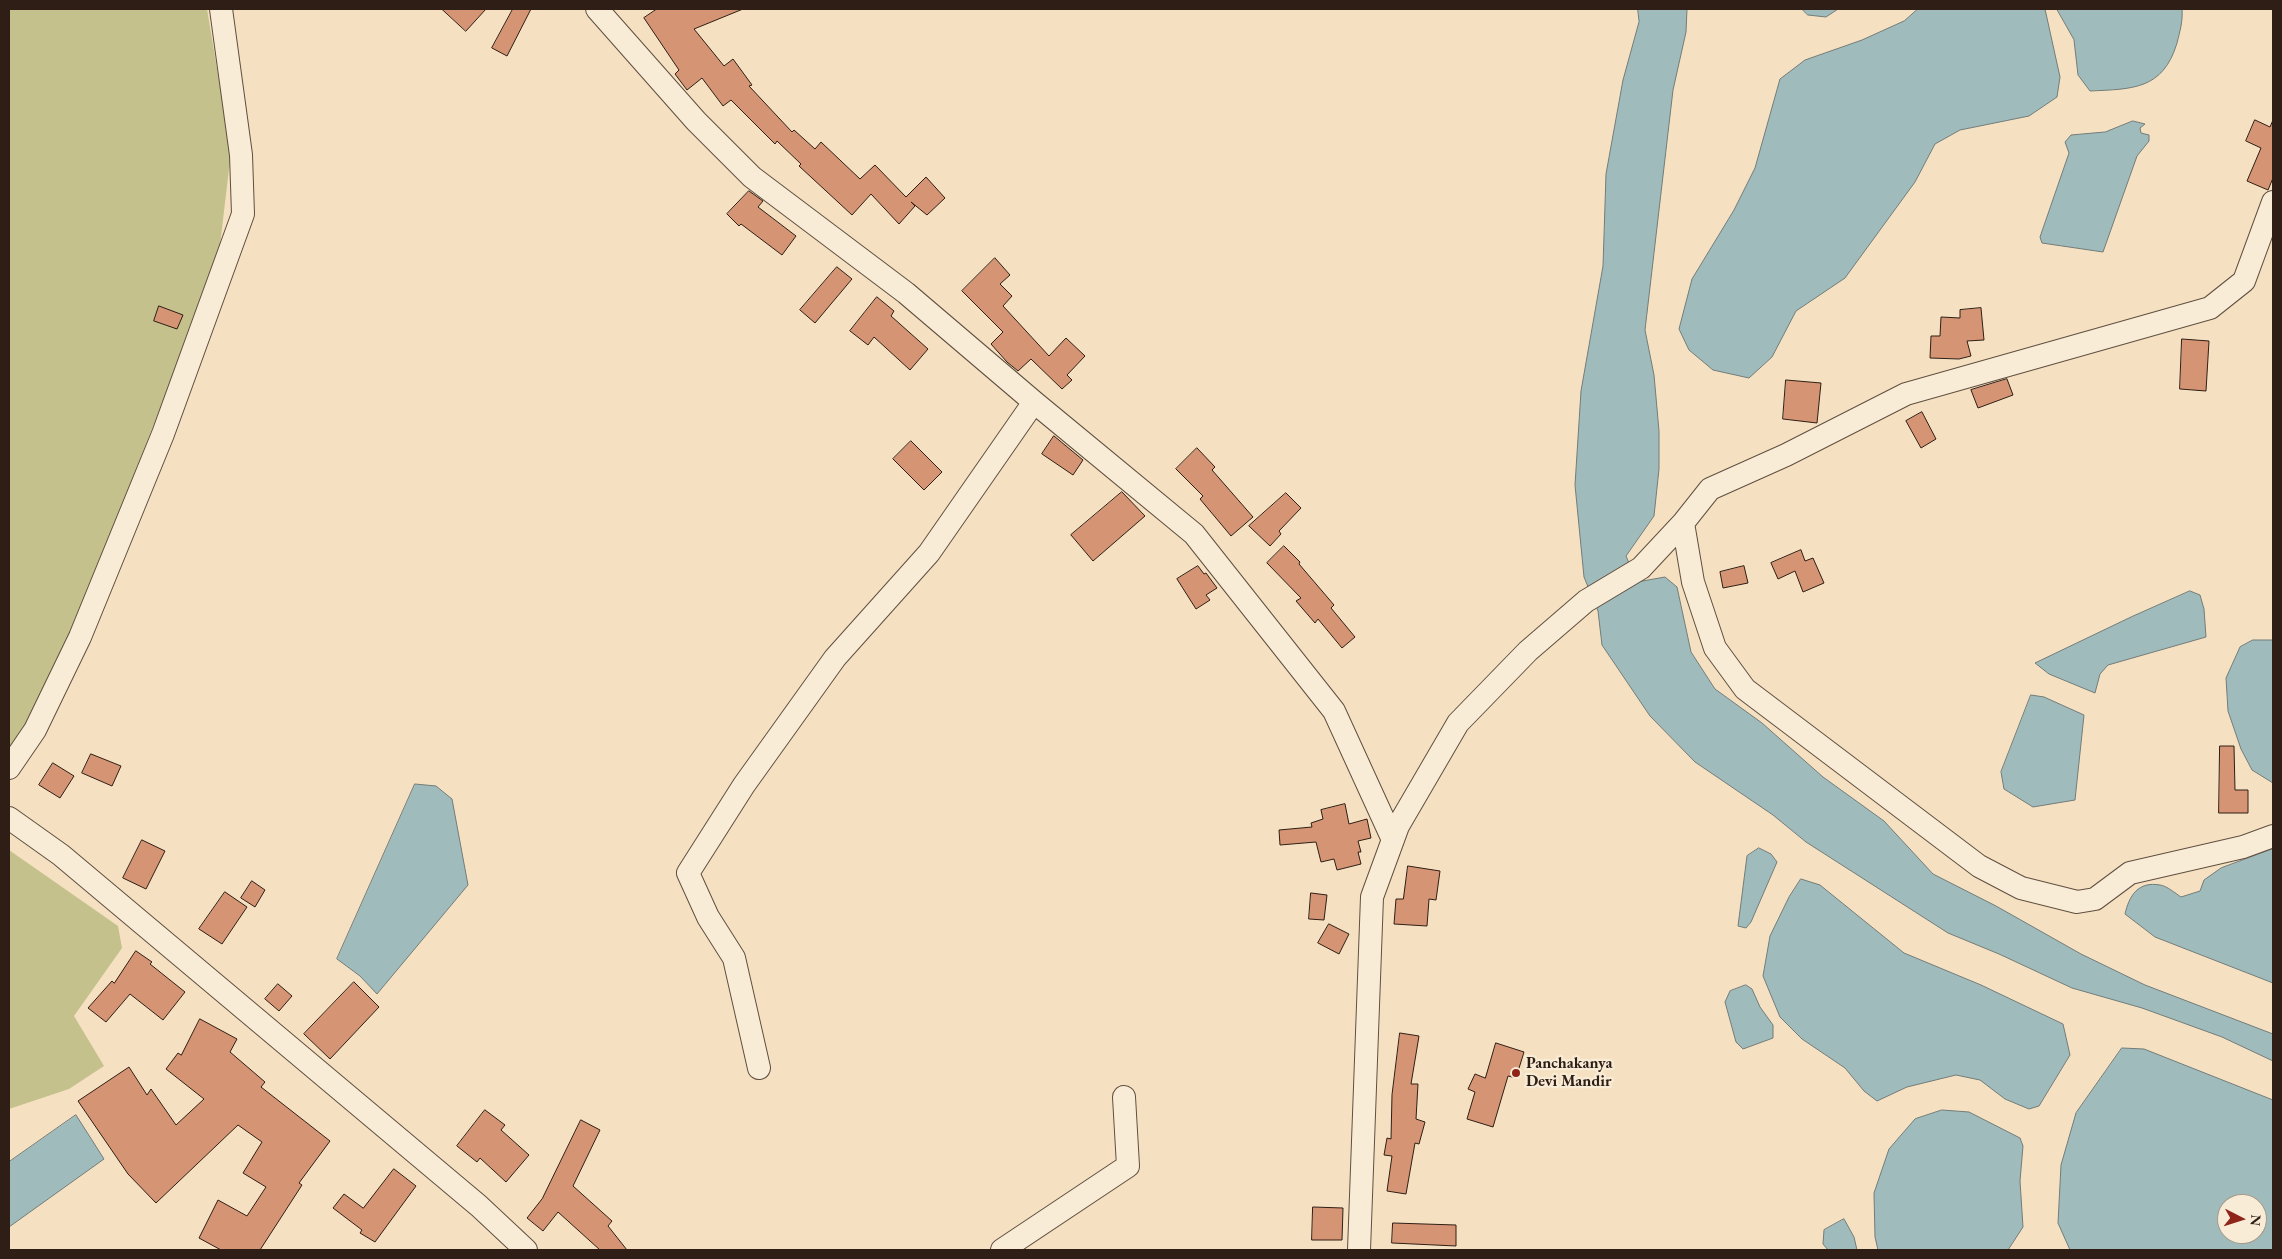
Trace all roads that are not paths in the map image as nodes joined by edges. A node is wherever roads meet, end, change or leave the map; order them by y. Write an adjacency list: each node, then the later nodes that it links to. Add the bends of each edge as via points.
1 (221, 9): 6 (street, via 241,155 243,214 162,434 80,637 35,730)
2 (597, 9): 4 (street, via 696,121 752,177 906,293)
3 (2273, 202): 5 (street, via 2244,282 2210,308 1906,394 1786,455 1710,489)
4 (1034, 402): 9 (street, via 1194,534 1334,710); 10 (street, via 929,553 835,658 744,785 688,873 708,917 734,958)
5 (1683, 523): 8 (street, via 1693,582 1715,648 1745,689 1979,866 2021,888 2077,902 2095,899 2130,873 2242,847); 9 (street, via 1642,568 1586,601 1528,651 1458,723)
6 (9, 768)
7 (9, 818): 12 (street, via 91,880 479,1206)
8 (2273, 836)
9 (1393, 840): 14 (street, via 1372,897)
10 (759, 1068)
11 (1124, 1096): 13 (street, via 1128,1166)
12 (526, 1250)
13 (1002, 1250)
14 (1359, 1250)

